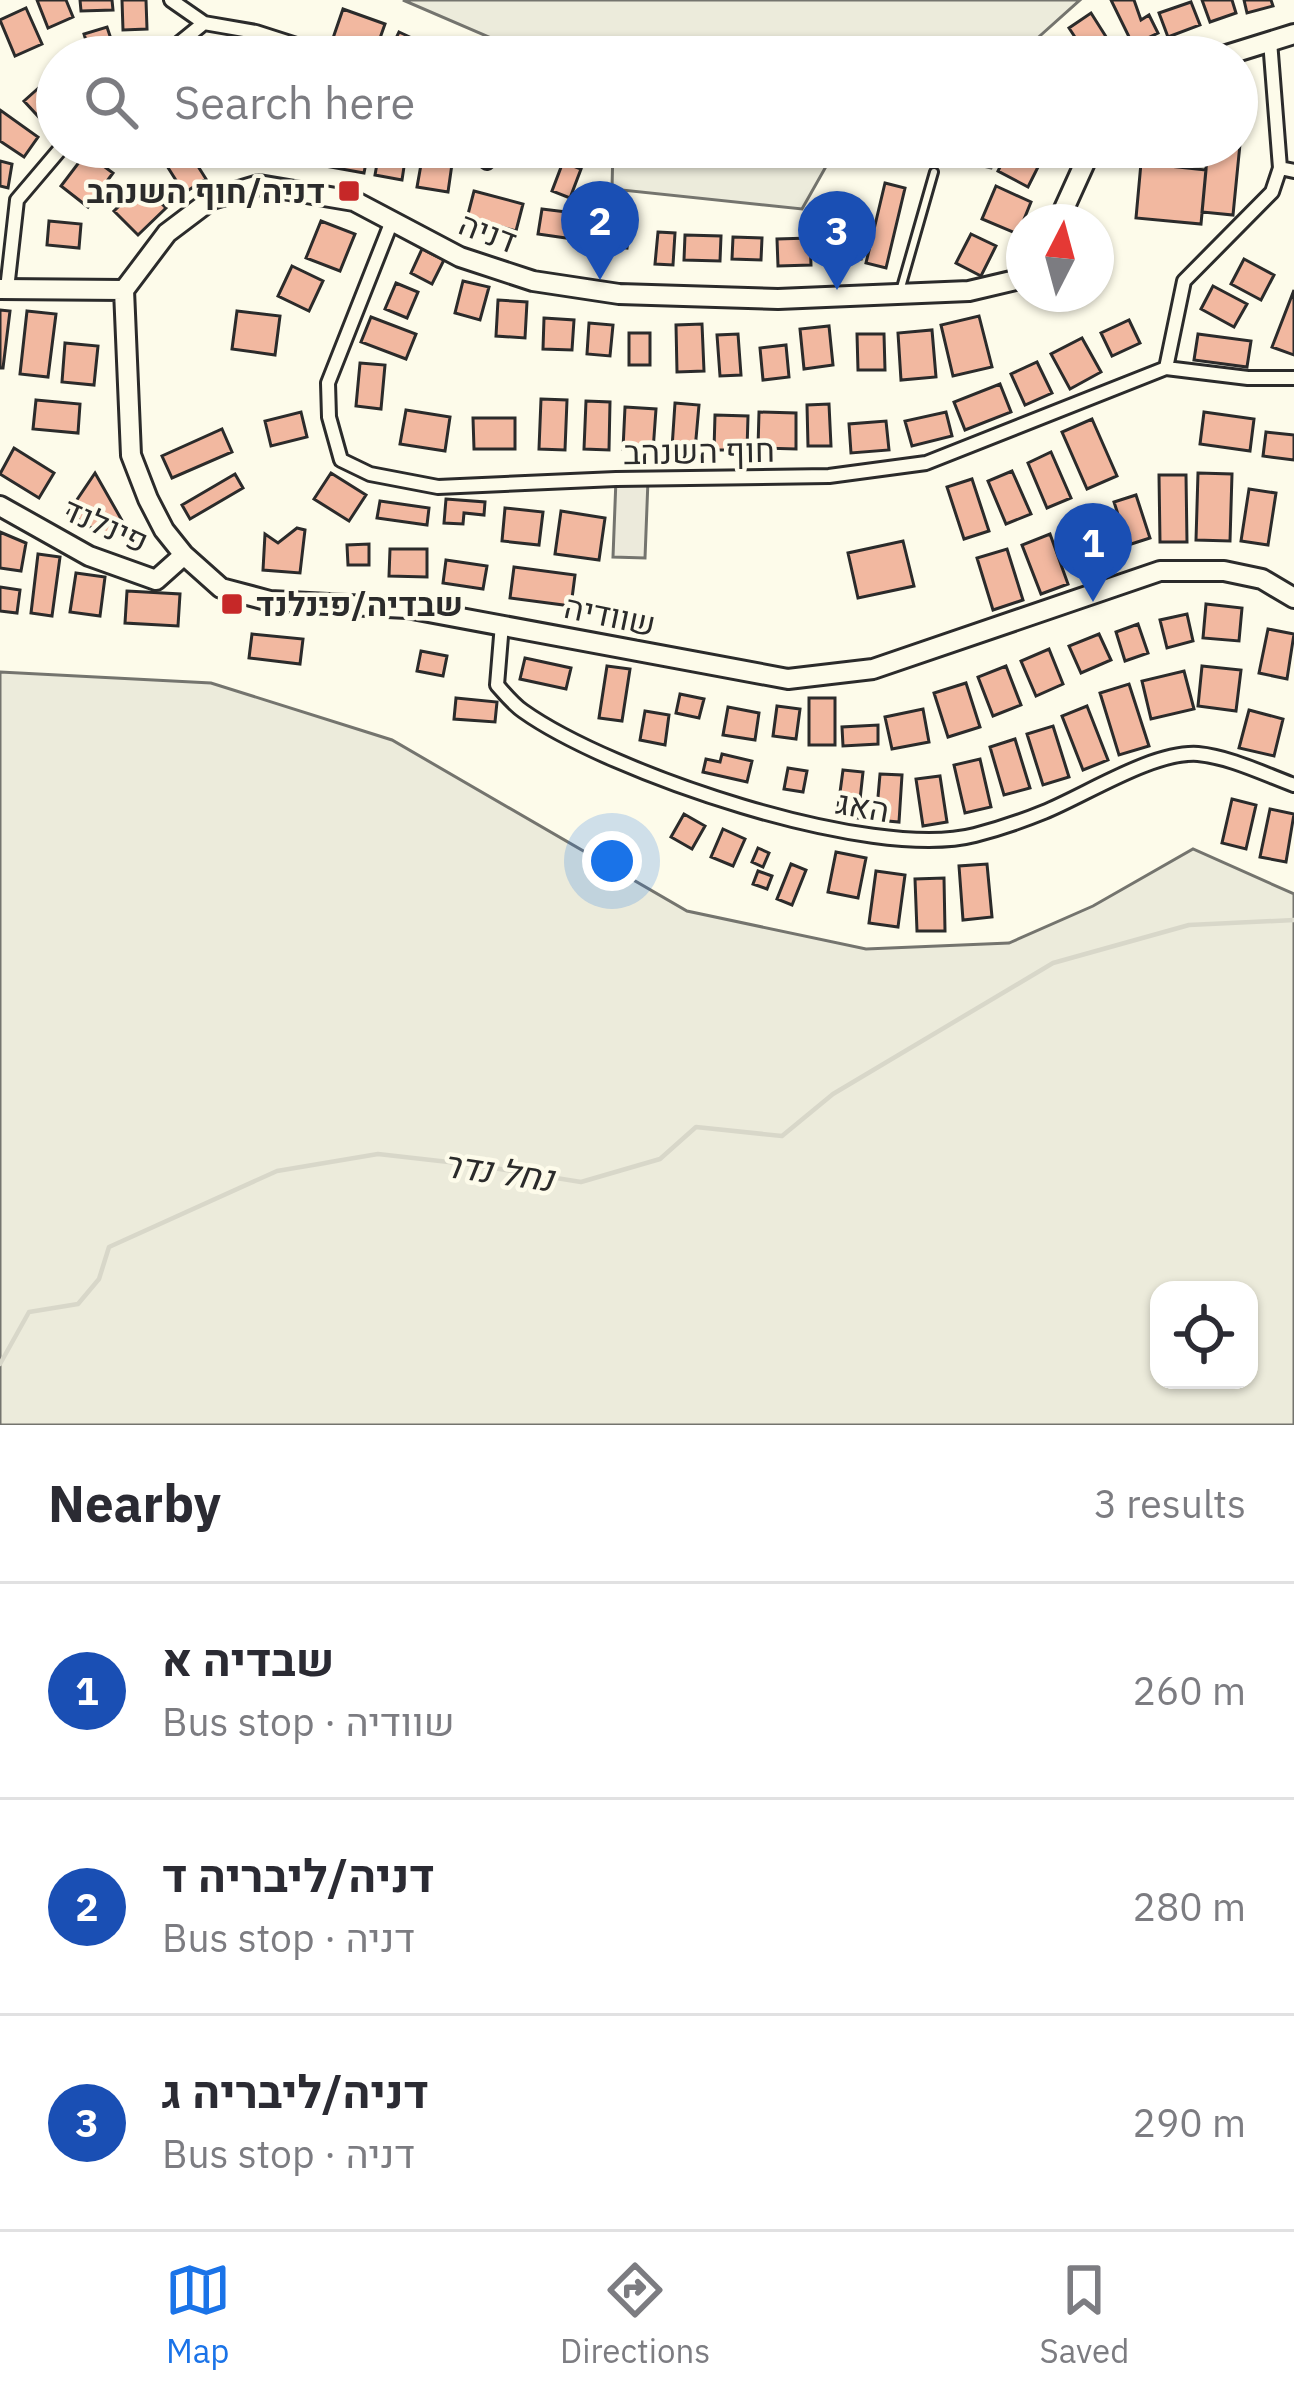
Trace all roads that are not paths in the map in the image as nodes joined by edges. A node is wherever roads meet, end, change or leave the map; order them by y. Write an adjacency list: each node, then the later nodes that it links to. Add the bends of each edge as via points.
1 (171, 0): 2 (street)
2 (204, 23): 4 (street); 5 (street)
3 (1294, 34): 6 (street)
4 (188, 36)
5 (268, 36)
6 (1270, 41): 7 (street); 10 (street)
7 (1258, 45)
8 (44, 168): 15 (street, via 17,200)
9 (1082, 168): 12 (street)
10 (1287, 170): 18 (street, via 1184,281)
11 (934, 172): 17 (lane)
12 (1066, 204)
13 (392, 221): 16 (street, דניה, via 354,201 259,185 212,199 167,233); 17 (street, דניה, via 460,257 533,281 620,294); 18 (street, חוף השנהב, via 328,382 329,417 341,460 438,488 829,476 926,463)
14 (1006, 282): 17 (street, דניה)
15 (4, 289): 16 (street)
16 (124, 290): 21 (street, שוודיה, via 131,454 164,530)
17 (899, 294)
18 (1166, 368): 19 (street, חוף השנהב)
19 (1294, 378)
20 (0, 506): 21 (street, פינלנד, via 89,556 156,580)
21 (184, 555): 23 (street, שוודיה, via 221,588 270,601 407,608)
22 (1294, 598): 23 (street, שוודיה, via 1262,579 1224,571 1160,571 873,669 788,680)
23 (502, 624): 24 (street, האג, via 497,685 520,710 691,789 851,835 928,842 972,836 1156,762 1196,754)
24 (1294, 785)

